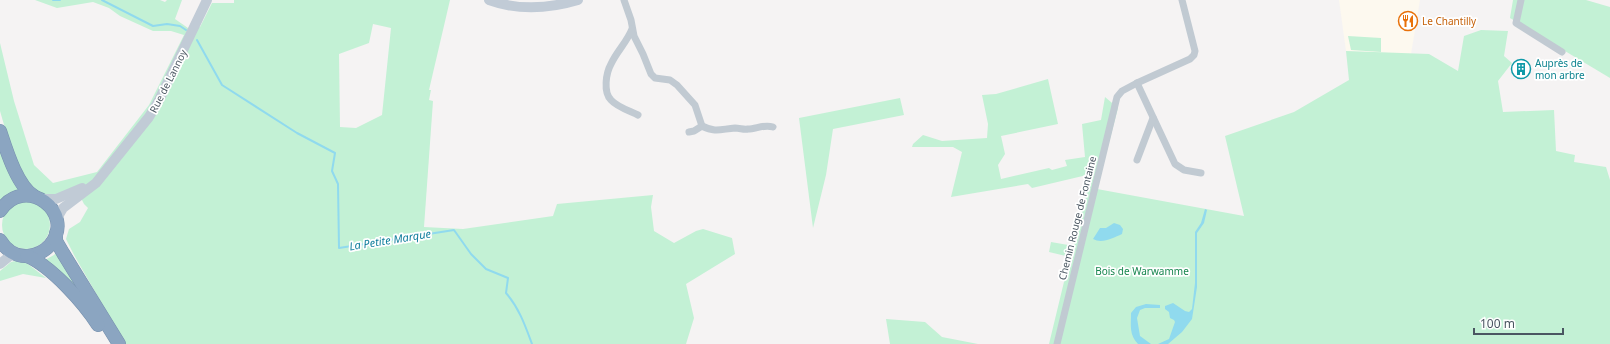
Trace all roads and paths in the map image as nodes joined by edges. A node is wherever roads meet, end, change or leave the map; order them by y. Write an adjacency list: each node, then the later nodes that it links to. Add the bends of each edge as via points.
1 (207, 0): 17 (main road, Rue de Lannoy, via 152,113)
2 (489, 0): 3 (main road, via 508,6 532,8 550,7)
3 (578, 0)
4 (624, 0): 7 (street)
5 (1182, 0): 9 (street, via 1194,55)
6 (1520, 0): 8 (street, via 1516,23)
7 (632, 29): 10 (street, via 610,65 607,89 611,101); 12 (street, via 651,74 677,85 695,106)
8 (1562, 52)
9 (1137, 83): 11 (street); 27 (street, Chemin Rouge de Fontaine, via 1122,91 1117,97)
10 (638, 115)
11 (1153, 118): 16 (street); 18 (street, via 1175,164 1184,170)
12 (702, 126): 13 (street, via 718,131); 15 (street)
13 (773, 127)
14 (0, 131): 19 (highway, via 19,179 26,190)
15 (689, 132)
16 (1137, 160)
17 (103, 173): 19 (main road, Rue de Lannoy, via 86,186 56,199); 21 (main road, Rue de Lannoy, via 94,185 63,208)
18 (1201, 173)
19 (38, 198): 20 (highway, via 25,195 16,197); 21 (highway, via 51,208)
20 (0, 211)
21 (56, 226): 23 (highway, via 51,244 45,249 38,254); 26 (highway, via 56,241)
22 (0, 240): 23 (highway, via 6,248)
23 (21, 255): 24 (main road, via 10,257); 25 (highway, via 36,261 74,294)
24 (0, 264)
25 (110, 344)
26 (119, 344)
27 (1057, 344)

